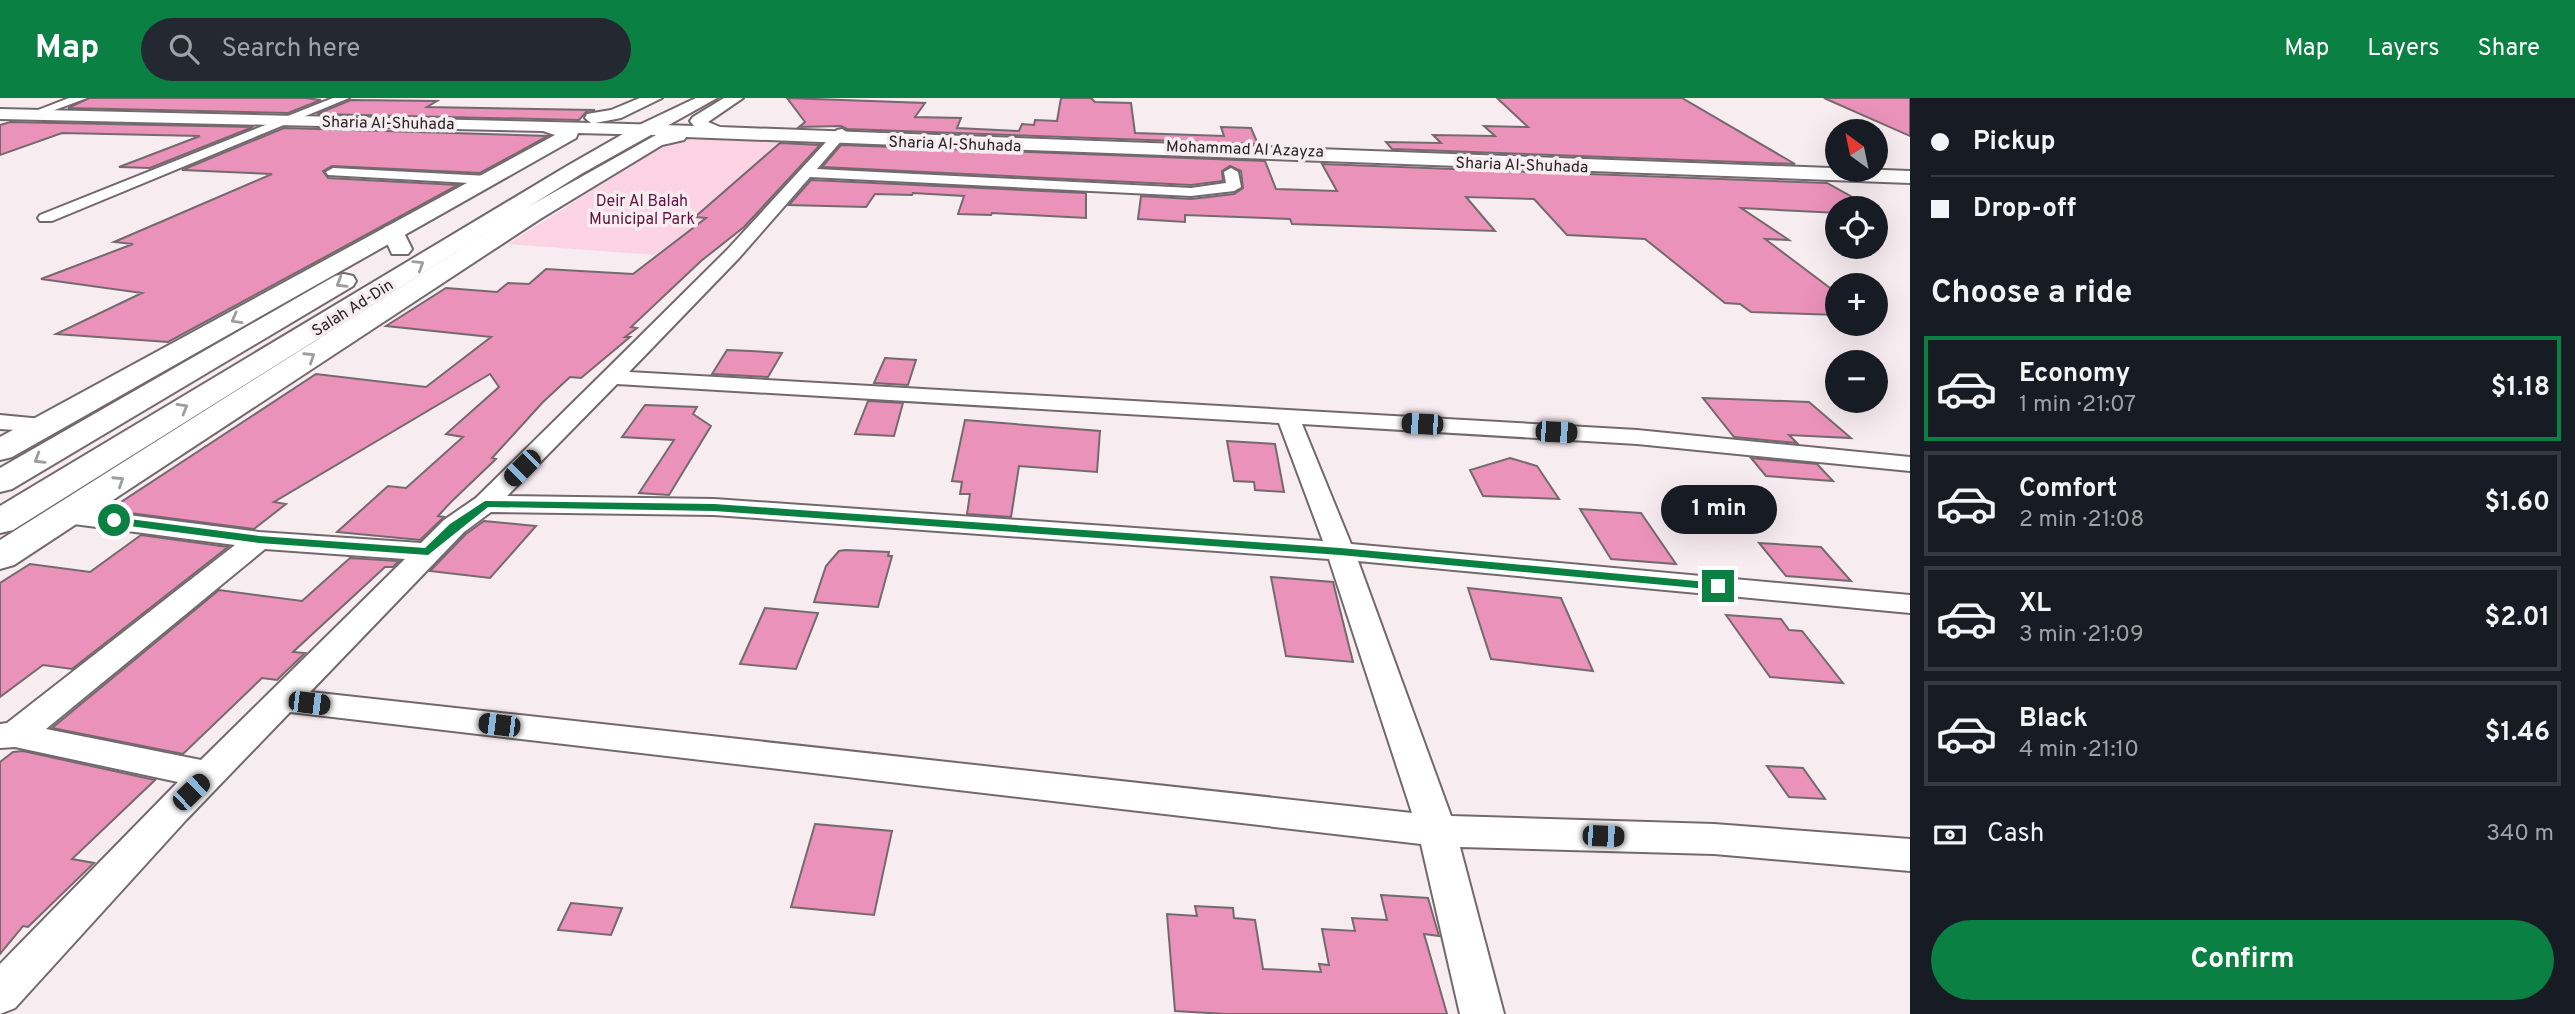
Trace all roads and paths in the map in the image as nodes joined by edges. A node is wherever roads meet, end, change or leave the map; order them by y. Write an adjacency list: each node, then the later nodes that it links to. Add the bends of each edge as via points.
1 (81, 98): 7 (street)
2 (343, 98): 9 (street)
3 (654, 98): 11 (main road, via 608,115)
4 (681, 98): 12 (main road, Salah Ad-Din)
5 (709, 98): 12 (main road, Salah Ad-Din)
6 (735, 98): 13 (main road, via 699,121)
7 (44, 110): 8 (main road, Sharia Al-Shuhada); 9 (main road, Sharia Al-Shuhada)
8 (0, 111): 10 (main road, Sharia Al-Shuhada)
9 (301, 115): 10 (street); 11 (main road, Sharia Al-Shuhada)
10 (283, 120): 11 (main road, Sharia Al-Shuhada); 23 (street)
11 (551, 122): 12 (main road, Sharia Al-Shuhada); 22 (main road, via 570,134)
12 (635, 127): 13 (main road, Mohammad Al Azayza); 24 (main road, Salah Ad-Din); 34 (main road, Salah Ad-Din, one-way to 12, via 282,351)
13 (711, 131): 14 (main road, Mohammad Al Azayza); 33 (main road, one-way to 13, via 578,186 656,141)
14 (840, 136): 15 (main road, Mohammad Al Azayza); 19 (street); 21 (main road, Sharia Al-Shuhada)
15 (1825, 168)
16 (1888, 169): 17 (main road)
17 (1910, 170)
18 (333, 172): 22 (street)
19 (807, 173): 20 (street, via 1191,192 1234,187); 25 (street)
20 (1231, 173)
21 (1910, 177)
22 (488, 180): 24 (main road)
23 (46, 218)
24 (396, 240): 28 (main road, one-way to 28); 31 (main road, Salah Ad-Din, one-way to 31)
25 (612, 377): 26 (street); 32 (street)
26 (1288, 417): 30 (street, via 1637,437); 36 (street)
27 (0, 422): 28 (street)
28 (45, 425): 29 (main road)
29 (0, 450)
30 (1910, 464)
31 (0, 482)
32 (485, 504): 36 (street, via 714,508); 37 (street)
33 (66, 515): 35 (street); 38 (main road)
34 (0, 522)
35 (259, 540): 37 (street); 41 (street)
36 (1340, 551): 39 (street); 43 (street)
37 (428, 552): 40 (street)
38 (0, 557)
39 (1910, 604)
40 (282, 700): 42 (street); 43 (street)
41 (8, 735): 42 (street)
42 (210, 775): 45 (street)
43 (1437, 831): 44 (street, via 1714,839); 46 (street)
44 (1910, 855)
45 (0, 994)
46 (1482, 1014)

